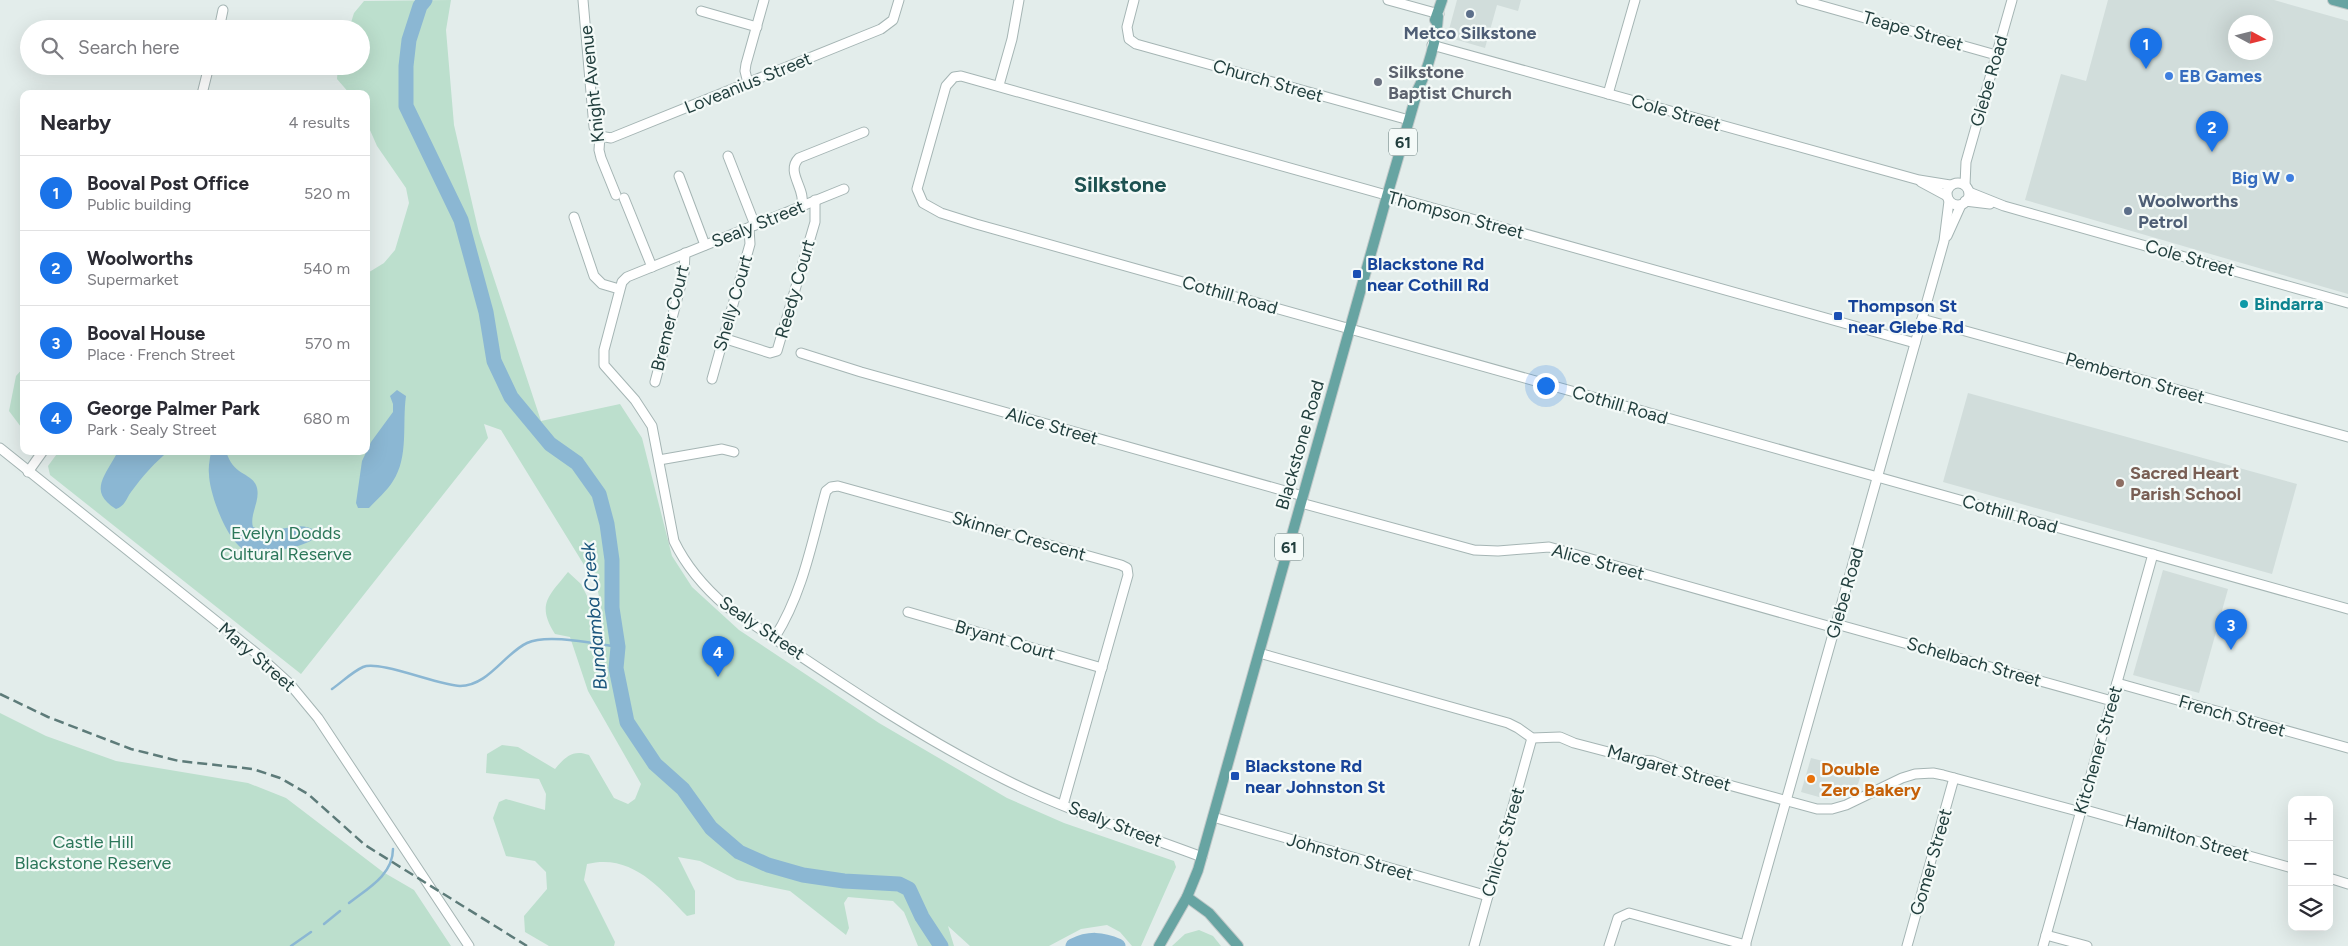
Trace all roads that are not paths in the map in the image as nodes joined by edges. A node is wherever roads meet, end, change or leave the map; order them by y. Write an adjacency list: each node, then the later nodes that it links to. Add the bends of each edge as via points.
1 (583, 0): 28 (street, Knight Avenue, via 594,127)
2 (764, 0): 17 (street)
3 (899, 0): 21 (street, Loveanius Street, via 893,20 881,29)
4 (1019, 0): 22 (street)
5 (1134, 0): 26 (street, Church Street, via 1127,28 1129,38 1144,46)
6 (1388, 0): 15 (street)
7 (1442, 0): 15 (main road, Blackstone Road / 61)
8 (1635, 0): 25 (street)
9 (1800, 0): 19 (street, Teape Street)
10 (2012, 0): 19 (street, Glebe Road)
11 (2333, 0): 12 (main road)
12 (2348, 4)
13 (223, 10): 16 (street)
14 (701, 11): 17 (street)
15 (1438, 15): 18 (main road, Blackstone Road / 61); 23 (main road, Blackstone Road / 61, via 1432,26)
16 (221, 20)
17 (757, 27): 21 (street, via 745,71)
18 (1432, 45): 23 (main road, Blackstone Road / 61); 25 (street, Cole Street)
19 (1996, 55): 30 (street, Glebe Road)
20 (207, 75): 24 (street)
21 (748, 83): 28 (street, Loveanius Street, via 611,138)
22 (999, 86): 36 (street, Thompson Street); 51 (street, Cothill Road, via 961,76 950,80 946,86 917,188 923,203 941,213 976,224)
23 (1418, 89): 26 (main road, Blackstone Road / 61)
24 (203, 90)
25 (1608, 94): 32 (street, Cole Street)
26 (1409, 120): 36 (main road, Blackstone Road / 61)
27 (864, 132): 40 (street, via 794,162)
28 (600, 136): 47 (street, Knight Avenue, via 601,158)
29 (728, 156): 43 (street)
30 (1966, 162): 33 (street, Glebe Road); 35 (street, Glebe Road)
31 (679, 176): 45 (street)
32 (1919, 180): 33 (street, Cole Street); 37 (street, Cole Street)
33 (1952, 184): 35 (street, Cole Street); 37 (street, Glebe Road)
34 (844, 189): 38 (street, Sealy Street)
35 (1967, 189): 39 (street, Glebe Road); 41 (street, Cole Street)
36 (1387, 196): 51 (main road, Blackstone Road / 61); 53 (street, Thompson Street)
37 (1948, 199): 39 (street, Cole Street); 44 (street, Glebe Road)
38 (815, 200): 40 (street, Sealy Street); 52 (street, Reedy Court, via 814,222 777,351 770,353)
39 (1963, 203): 41 (street, Cole Street); 44 (street, Glebe Road)
40 (802, 206): 43 (street, Sealy Street)
41 (2004, 206): 49 (street, Cole Street)
42 (574, 217): 48 (street, via 594,276 602,284)
43 (752, 227): 45 (street, Sealy Street); 52 (street, Shelly Court)
44 (1944, 241): 50 (street, Glebe Road)
45 (705, 245): 46 (street, Sealy Street)
46 (685, 253): 47 (street, Sealy Street); 56 (street, Bremer Court, via 684,273)
47 (652, 267): 48 (street, Sealy Street, via 627,277)
48 (619, 289): 61 (street, Sealy Street, via 604,350 604,365 635,400 652,426)
49 (2348, 303)
50 (1922, 319): 53 (street, Glebe Road); 57 (street, Pemberton Street)
51 (1350, 329): 63 (street, Cothill Road); 64 (main road, Blackstone Road / 61)
52 (723, 338): 55 (street, Shelly Court)
53 (1915, 343): 63 (street, Glebe Road)
54 (801, 353): 64 (street, Alice Street)
55 (712, 379)
56 (655, 382)
57 (2348, 437)
58 (0, 448): 62 (street, Mary Street)
59 (734, 452): 61 (street, via 722,449)
60 (40, 455): 62 (street)
61 (659, 460): 69 (street, Sealy Street, via 674,541 680,555 716,597)
62 (28, 472): 89 (street, Mary Street, via 256,653 289,683 318,718)
63 (1877, 477): 65 (street, Cothill Road); 68 (street, Glebe Road)
64 (1302, 500): 68 (street, Alice Street, via 1474,550 1549,547); 70 (main road, Blackstone Road / 61)
65 (2152, 554): 66 (street, Cothill Road); 72 (street, Kitchener Street)
66 (2348, 609)
67 (908, 612): 71 (street, Bryant Court)
68 (1836, 626): 73 (street, Schelbach Street); 77 (street, Glebe Road)
69 (775, 637): 71 (street, Skinner Crescent, via 798,594 826,492 838,486 1126,568 1128,575); 78 (street, Sealy Street, via 913,730 1005,780)
70 (1258, 653): 74 (street, via 1508,723); 80 (main road, Blackstone Road / 61)
71 (1102, 668): 78 (street, Skinner Crescent)
72 (2117, 683): 73 (street, Kitchener Street); 75 (street, French Street)
73 (2112, 701): 79 (street, Kitchener Street)
74 (1532, 738): 77 (street, Margaret Street, via 1560,737 1574,744 1653,762); 86 (street, Chilcot Street)
75 (2348, 748)
76 (1954, 778): 77 (street, Margaret Street, via 1933,773 1915,774 1832,809); 79 (street, Margaret Street); 94 (street, Gomer Street)
77 (1786, 802): 93 (street, Glebe Road)
78 (1063, 804): 81 (street, Sealy Street)
79 (2081, 810): 82 (street, Hamilton Street); 87 (street, Kitchener Street)
80 (1213, 817): 81 (main road, Blackstone Road / 61); 86 (street, Johnston Street)
81 (1202, 857): 85 (main road, Blackstone Road / 61)
82 (2288, 867)
83 (2333, 879): 84 (street)
84 (2348, 884)
85 (1187, 896): 88 (main road, 61); 90 (main road, via 1209,913)
86 (1488, 896): 91 (street, Chilcot Street)
87 (2046, 934): 95 (street, Kitchener Street); 96 (street)
88 (1159, 945)
89 (469, 946)
90 (1238, 946)
91 (1474, 946)
92 (1609, 946): 93 (street, via 1618,918 1629,913)
93 (1745, 946)
94 (1907, 946)
95 (2043, 946)
96 (2087, 946)

